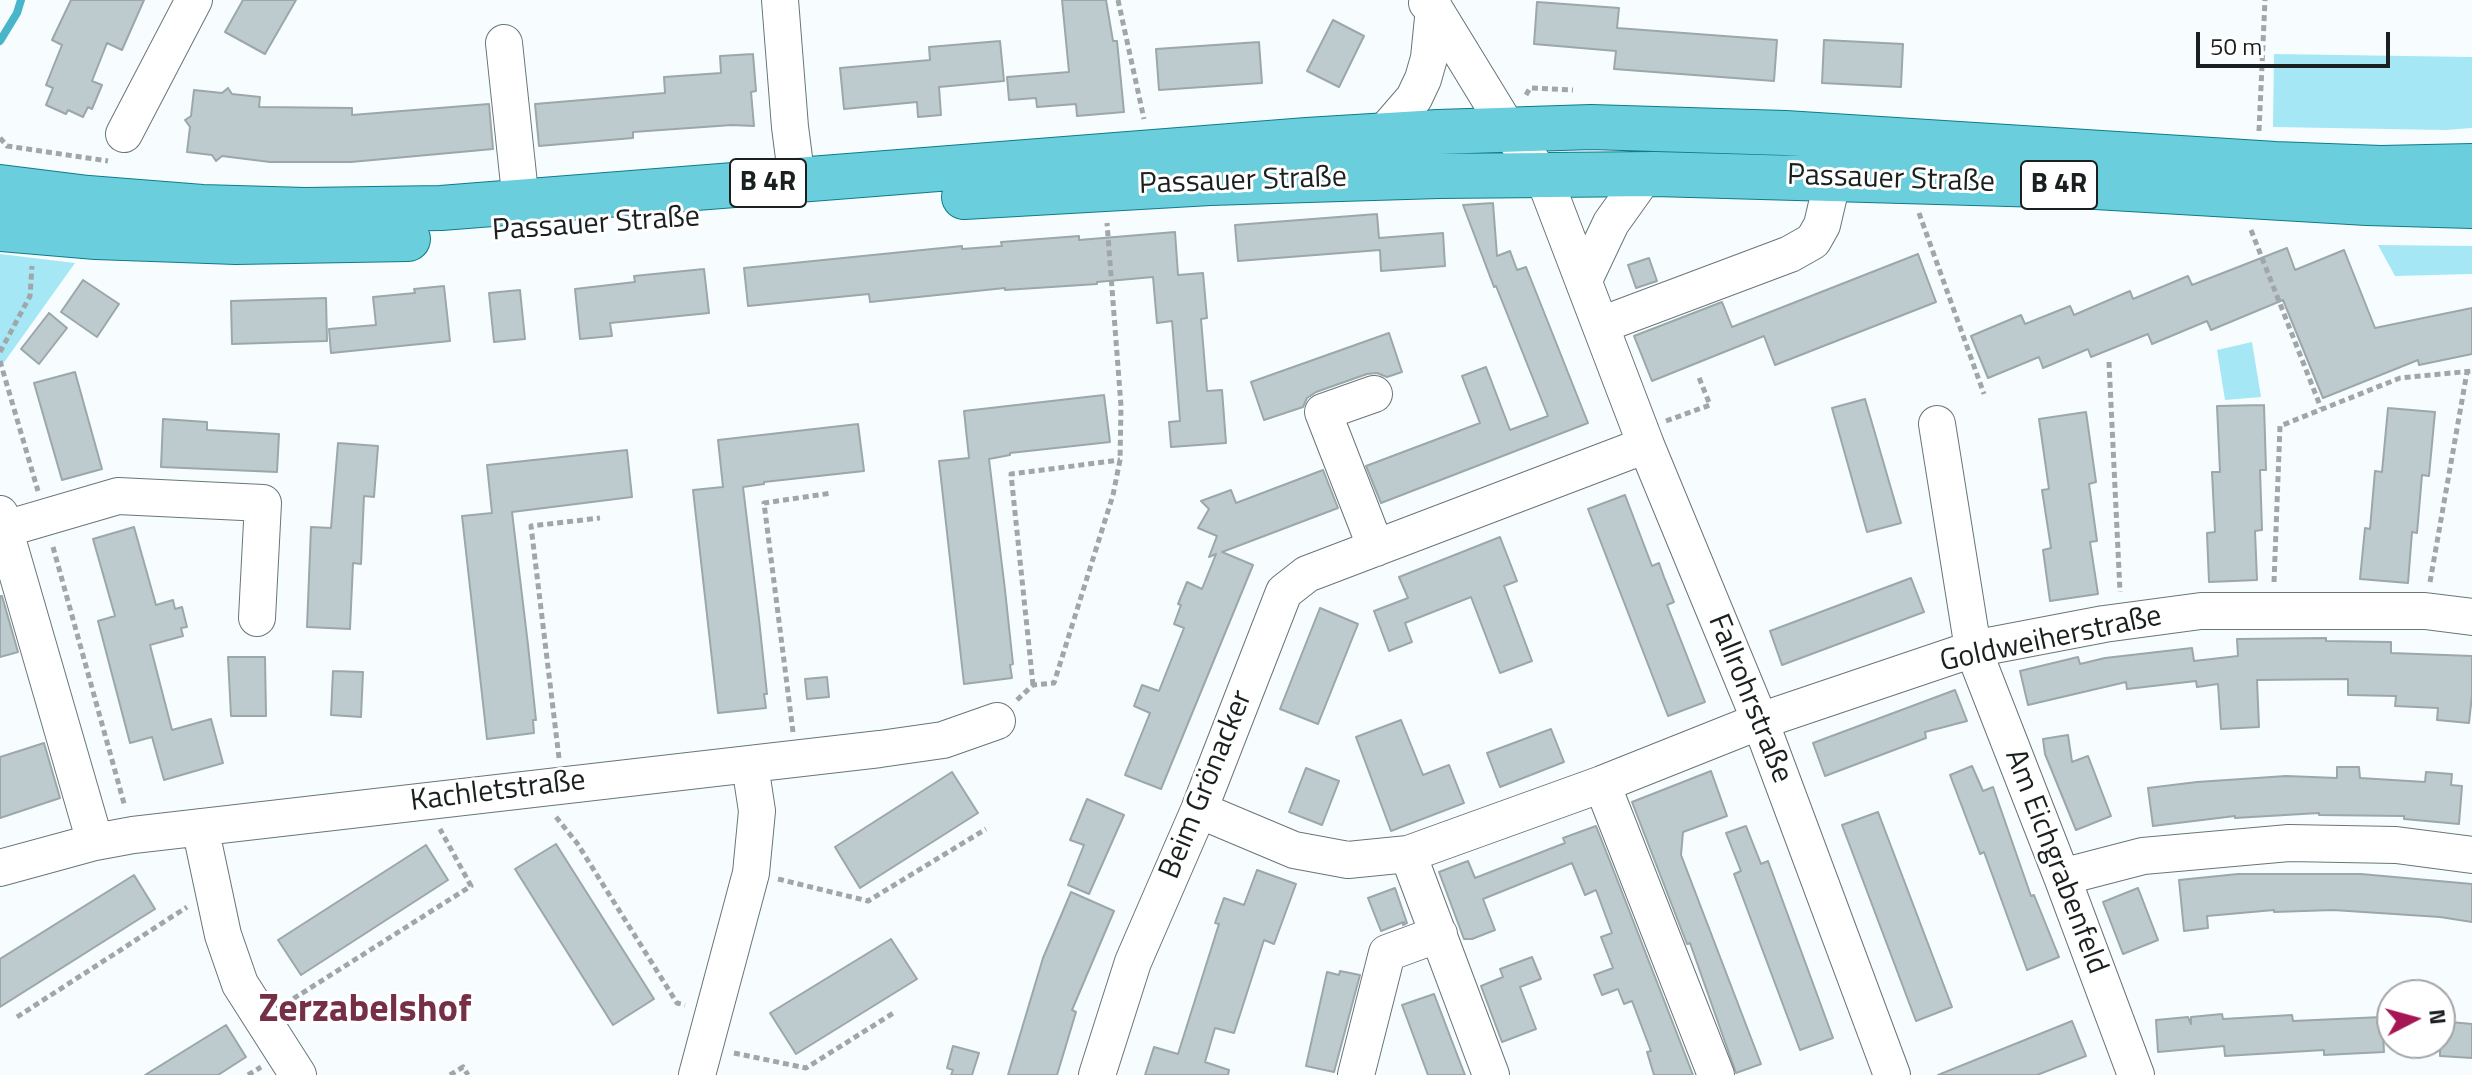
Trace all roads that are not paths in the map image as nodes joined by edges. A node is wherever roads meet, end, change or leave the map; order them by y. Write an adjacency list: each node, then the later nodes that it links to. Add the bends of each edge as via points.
1 (194, 0): 7 (street)
2 (780, 0): 12 (street)
3 (1430, 3): 5 (street, Fallrohrstraße); 6 (street, Fallrohrstraße, via 1429,58 1423,79)
4 (504, 43): 13 (street)
5 (1508, 129): 6 (main road, Passauer Straße / B 4R); 8 (main road, Passauer Straße / B 4R, via 1718,130 2275,164); 9 (street, Fallrohrstraße)
6 (1382, 135): 12 (main road, Passauer Straße / B 4R)
7 (114, 148)
8 (2472, 166)
9 (1541, 174): 10 (main road, Passauer Straße / B 4R); 15 (main road, Passauer Straße / B 4R, via 1105,188 367,241 169,241); 16 (street, Fallrohrstraße)
10 (1646, 174): 11 (main road, Passauer Straße / B 4R); 16 (street, via 1611,223)
11 (1833, 178): 14 (main road, Passauer Straße / B 4R); 17 (street, via 1813,241)
12 (797, 181): 13 (main road, Passauer Straße / B 4R)
13 (521, 203): 15 (main road, Passauer Straße / B 4R, via 281,210 137,202)
14 (2472, 206)
15 (15, 221)
16 (1584, 280): 17 (street, Fallrohrstraße)
17 (1601, 325): 20 (street, Fallrohrstraße)
18 (1374, 394): 22 (street, via 1323,412)
19 (1937, 424): 25 (street, Am Eichgrabenfeld)
20 (1644, 438): 22 (street, Beim Grönacker); 27 (street, Fallrohrstraße)
21 (2, 522): 24 (street, via 45,517 118,496 263,503); 32 (street)
22 (1376, 548): 30 (street, Beim Grönacker, via 1307,574 1284,592)
23 (2472, 617): 25 (street, Goldweiherstraße, via 2425,611 2201,611)
24 (257, 618)
25 (1973, 649): 27 (street, Goldweiherstraße); 36 (street, Am Eichgrabenfeld)
26 (997, 721): 28 (street, Kachletstraße, via 943,740)
27 (1760, 721): 29 (street, Goldweiherstraße); 44 (street, Fallrohrstraße)
28 (750, 765): 31 (street, Kachletstraße); 38 (street, via 757,811 751,873)
29 (1602, 784): 33 (street, Goldweiherstraße); 43 (street)
30 (1199, 810): 33 (street, Goldweiherstraße, via 1294,850 1348,860); 40 (street, Beim Grönacker, via 1133,962)
31 (200, 827): 32 (street, Kachletstraße); 39 (street, via 223,935 240,984)
32 (95, 842): 35 (street, Kachletstraße)
33 (1408, 854): 37 (street)
34 (2472, 855): 36 (street, via 2396,845 2289,843 2143,856)
35 (0, 868)
36 (2062, 877): 45 (street, Am Eichgrabenfeld)
37 (1439, 934): 41 (street, via 1387,953); 42 (street)
38 (705, 1045)
39 (298, 1075)
40 (1097, 1075)
41 (1356, 1075)
42 (1491, 1075)
43 (1716, 1075)
44 (1892, 1075)
45 (2136, 1075)

